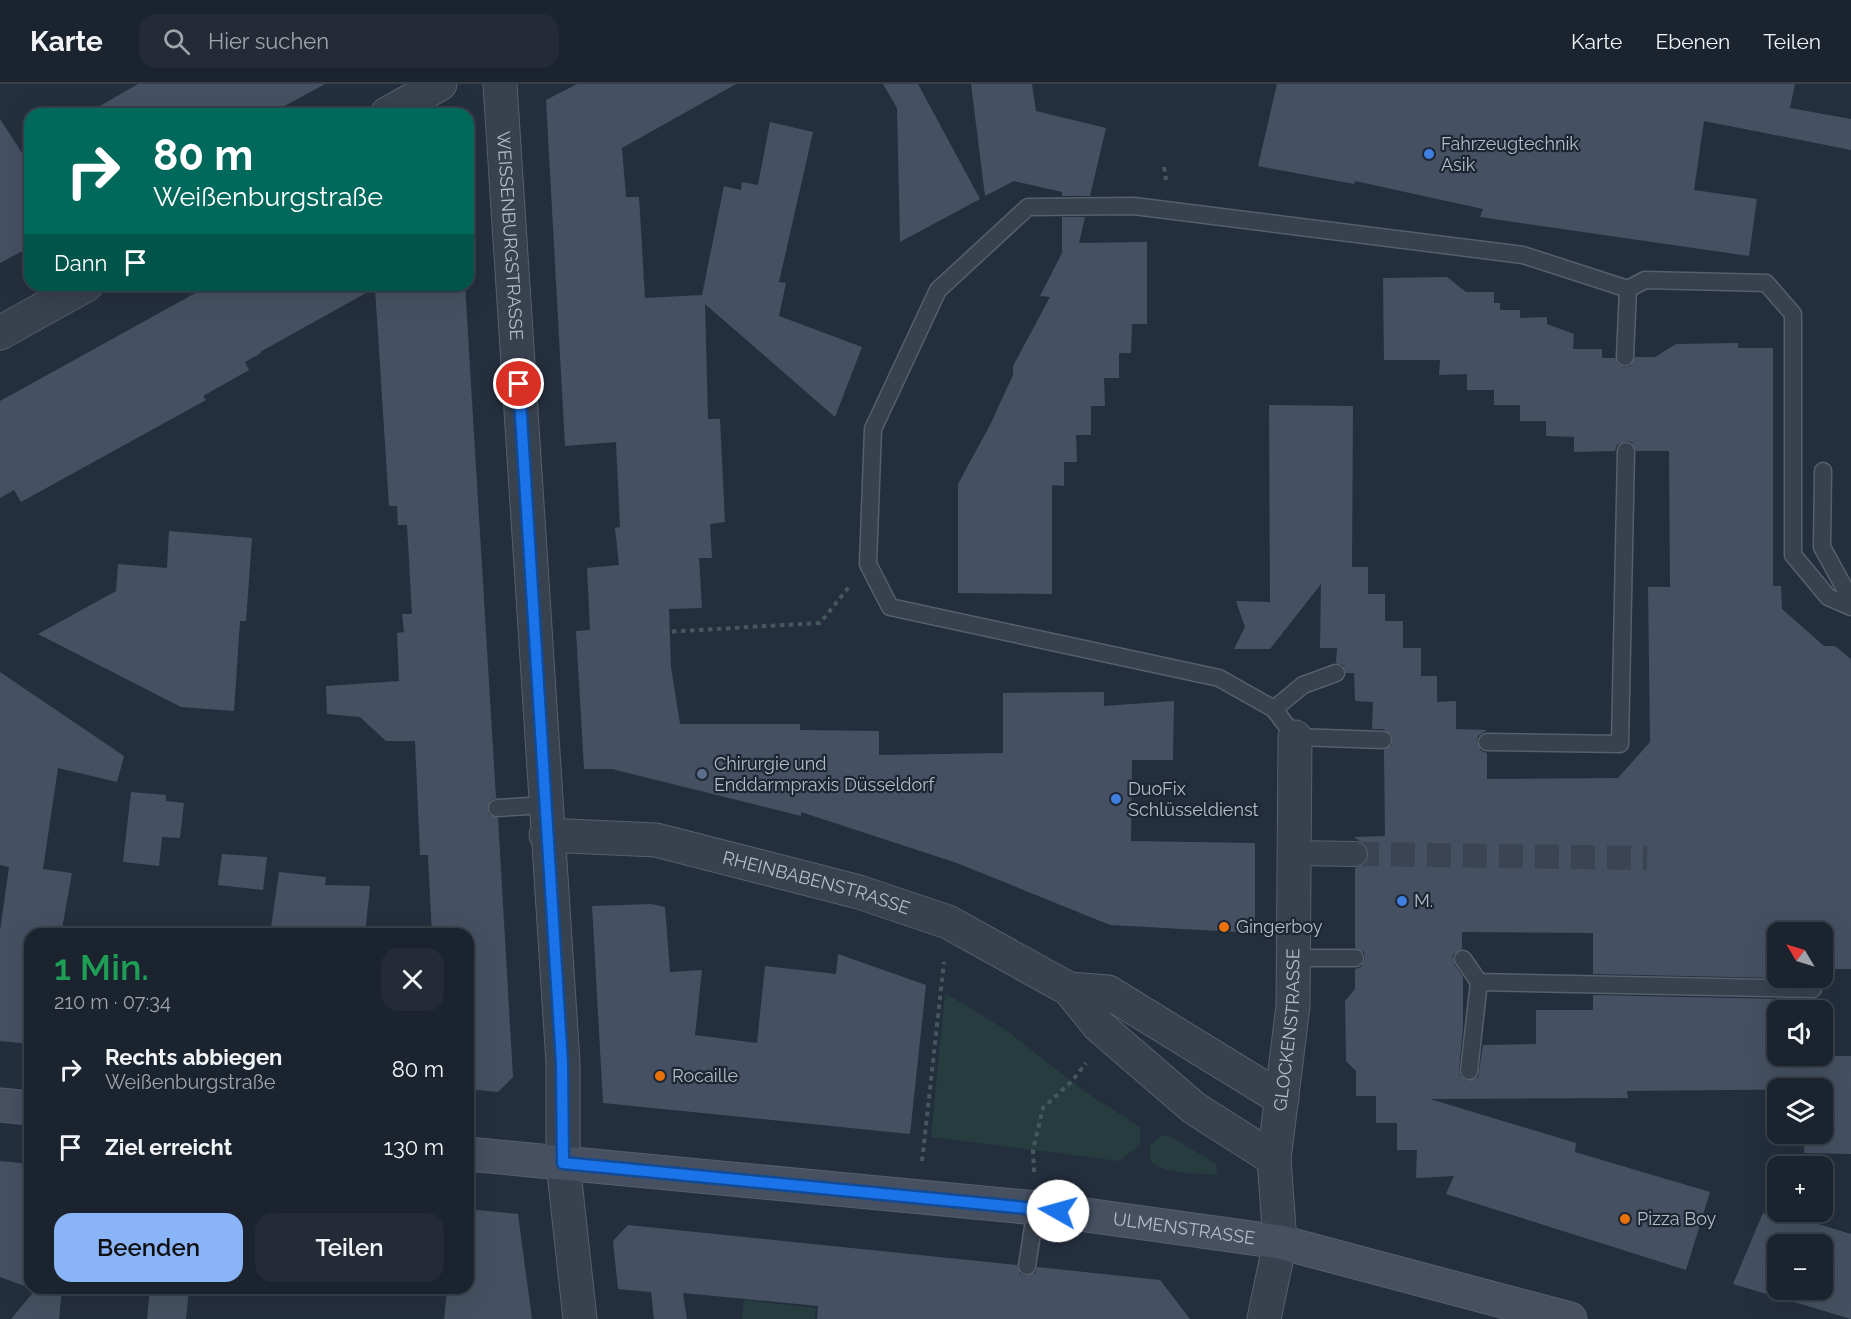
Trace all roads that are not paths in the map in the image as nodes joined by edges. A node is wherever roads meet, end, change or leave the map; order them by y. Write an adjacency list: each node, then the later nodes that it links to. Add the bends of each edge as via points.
1 (440, 84): 3 (street)
2 (500, 84): 18 (street, WEISSENBURGSTRASSE)
3 (398, 108)
4 (1628, 289): 7 (lane); 11 (lane, via 1645,280 1766,283 1793,314 1793,555 1828,597); 13 (lane, via 1523,255 1134,206 1028,207 938,290 873,429 868,564 890,607 1219,678)
5 (75, 291): 6 (street)
6 (0, 333)
7 (1625, 357)
8 (1626, 451): 16 (lane, via 1620,744)
9 (1823, 471): 10 (lane, via 1822,547)
10 (1851, 600)
11 (1851, 607)
12 (1336, 673): 13 (lane, via 1303,685)
13 (1274, 709): 14 (lane)
14 (1295, 737): 15 (lane); 19 (street, GLOCKENSTRASSE)
15 (1383, 740)
16 (1487, 742)
17 (497, 808): 18 (lane)
18 (546, 820): 26 (street, RHEINBABENSTRASSE, via 656,840 859,892 948,922); 33 (street, WEISSENBURGSTRASSE, via 562,1063)
19 (1294, 853): 20 (street); 22 (street, GLOCKENSTRASSE)
20 (1355, 854)
21 (1355, 957): 22 (lane)
22 (1294, 958): 28 (street, GLOCKENSTRASSE, via 1293,1006)
23 (1463, 959): 24 (lane)
24 (1479, 982): 25 (lane); 27 (lane)
25 (1813, 989)
26 (1069, 990): 28 (street, RHEINBABENSTRASSE, via 1108,992); 32 (street, RHEINBABENSTRASSE, via 1108,1034 1194,1108)
27 (1469, 1071)
28 (1282, 1099): 32 (street, GLOCKENSTRASSE)
29 (0, 1106): 30 (main road)
30 (24, 1108)
31 (474, 1155): 33 (main road, ULMENSTRASSE)
32 (1274, 1159): 35 (street, GLOCKENSTRASSE)
33 (563, 1163): 34 (main road, ULMENSTRASSE); 37 (street, WEISSENBURGSTRASSE)
34 (1036, 1208): 35 (main road, ULMENSTRASSE); 36 (lane)
35 (1280, 1242): 38 (street, GLOCKENSTRASSE); 39 (main road, ULMENSTRASSE)
36 (1027, 1266)
37 (580, 1319)
38 (1264, 1319)
39 (1570, 1319)

